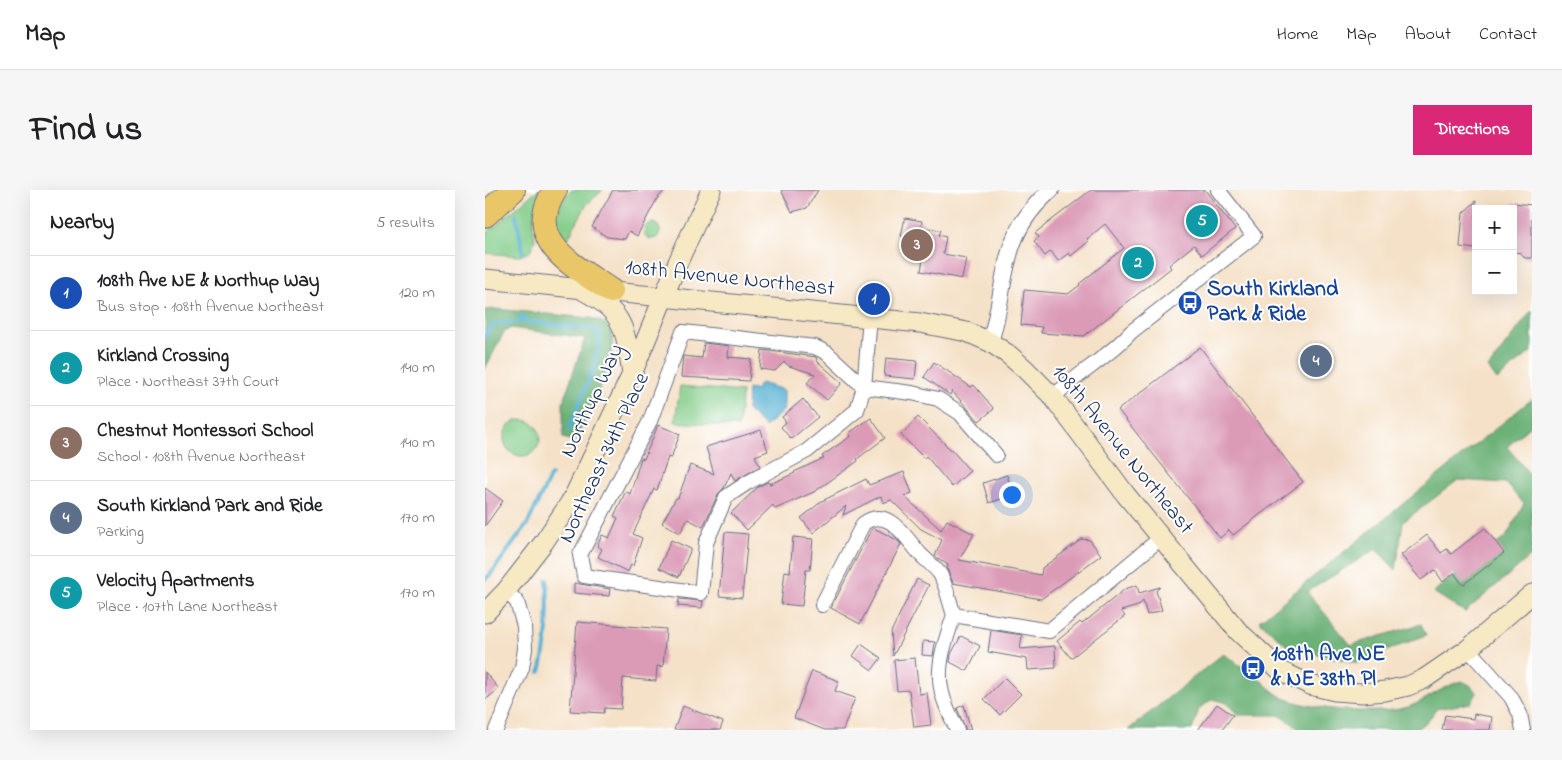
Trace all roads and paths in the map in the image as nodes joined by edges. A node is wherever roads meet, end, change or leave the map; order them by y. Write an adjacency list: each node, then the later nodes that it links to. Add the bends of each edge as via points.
1 (513, 190): 6 (highway)
2 (555, 190): 9 (highway, via 545,213 546,231 553,247)
3 (711, 190): 10 (main road, Northup Way)
4 (1051, 190): 12 (street, via 1027,215 1012,243 998,318)
5 (1218, 190): 16 (street, via 1255,236)
6 (487, 214)
7 (485, 279): 8 (main road, 108th Avenue Northeast)
8 (576, 287): 9 (main road, 108th Avenue Northeast); 14 (main road, via 603,301 617,316 625,334)
9 (611, 291): 10 (main road, 108th Avenue Northeast)
10 (664, 297): 11 (main road, 108th Avenue Northeast); 14 (main road, Northup Way)
11 (870, 318): 12 (main road, 108th Avenue Northeast, via 967,332); 15 (street)
12 (990, 342): 13 (main road, 108th Avenue Northeast)
13 (1009, 355): 16 (main road, 108th Avenue Northeast); 18 (main road, via 1035,394 1087,457)
14 (632, 374): 20 (main road, Northup Way, via 573,498)
15 (864, 387): 15 (street, Northeast 34th Place, via 827,353 815,347 683,332 650,421 580,554 584,576 701,593 706,542 726,497 807,451 857,410); 17 (street, via 938,399 960,413)
16 (1053, 397): 18 (main road, 108th Avenue Northeast)
17 (996, 455)
18 (1126, 495): 19 (main road, 108th Avenue Northeast)
19 (1162, 537): 24 (street, via 1049,631); 25 (main road, 108th Avenue Northeast, via 1238,631 1281,671 1310,685 1362,693 1408,686)
20 (506, 591): 23 (main road, Northup Way); 26 (street, via 517,602 524,626 525,649 522,668)
21 (1532, 594): 25 (main road, 108th Avenue Northeast)
22 (822, 605): 24 (street, via 863,524 876,518 900,528 940,574)
23 (485, 613)
24 (954, 615): 27 (street, via 941,659 941,678 942,692)
25 (1468, 649): 28 (street, via 1511,697 1520,714)
26 (496, 730)
27 (957, 730)
28 (1523, 730)

